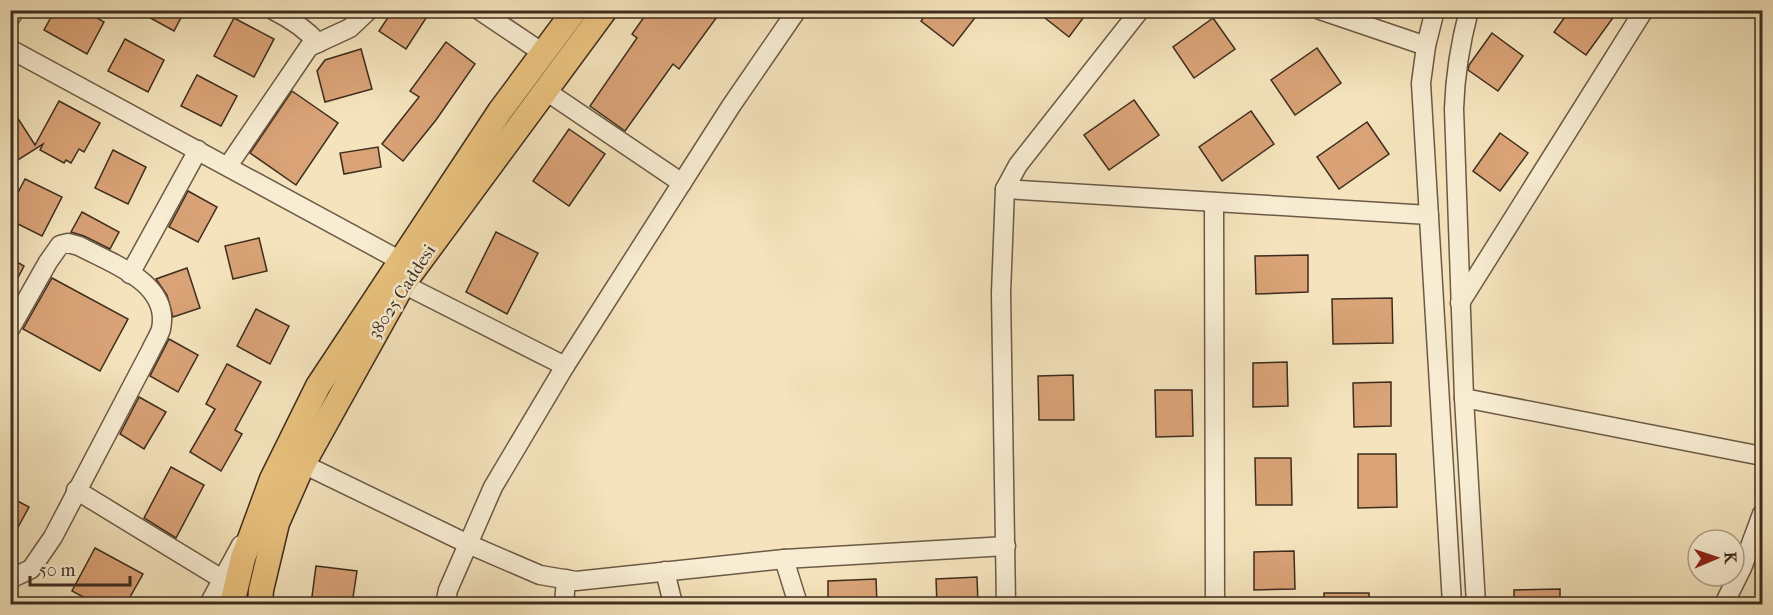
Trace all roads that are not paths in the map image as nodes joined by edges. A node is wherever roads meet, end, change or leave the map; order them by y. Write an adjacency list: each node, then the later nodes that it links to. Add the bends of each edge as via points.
1 (15, 10): 13 (street)
2 (273, 10): 14 (street, via 290,18)
3 (369, 10): 14 (street, via 350,28)
4 (479, 10): 17 (street)
5 (575, 10): 17 (main road, 38025 Caddesi)
6 (605, 10): 18 (main road, 38025 Caddesi)
7 (797, 10): 21 (street)
8 (1140, 10): 22 (street, via 1018,165)
9 (1320, 10): 15 (street)
10 (1435, 10): 15 (street)
11 (1469, 10): 27 (street, via 1459,54 1454,110)
12 (1644, 10): 27 (street)
13 (10, 18)
14 (318, 43): 20 (street, via 309,47)
15 (1426, 46): 24 (street, via 1421,83)
16 (10, 49): 19 (street)
17 (543, 53): 25 (main road, 38025 Caddesi, via 500,111)
18 (546, 91): 21 (street); 25 (main road, 38025 Caddesi)
19 (198, 150): 20 (street); 26 (street)
20 (228, 166): 25 (street)
21 (682, 183): 29 (street)
22 (1005, 189): 23 (street); 37 (street, via 1001,292)
23 (1215, 202): 24 (street); 51 (street)
24 (1429, 215): 52 (street)
25 (402, 272): 29 (street); 32 (main road, 38025 Caddesi); 34 (main road, 38025 Caddesi, via 318,386)
26 (130, 274): 28 (street, via 79,246 60,245); 33 (street, via 152,289 158,300 161,329)
27 (1460, 303): 30 (street)
28 (10, 329)
29 (565, 366): 36 (street, via 493,487)
30 (1464, 398): 31 (street); 53 (street)
31 (1762, 456)
32 (303, 464): 36 (street); 45 (main road, 38025 Caddesi, via 277,523)
33 (76, 490): 40 (street, via 53,537 31,568); 41 (street)
34 (262, 507): 41 (street); 44 (main road, 38025 Caddesi, via 243,558)
35 (1762, 514): 54 (street)
36 (468, 544): 42 (street, via 540,575); 46 (street)
37 (1006, 546): 38 (street); 50 (street)
38 (784, 559): 39 (street); 49 (street)
39 (665, 572): 42 (street); 48 (street)
40 (10, 579)
41 (222, 579): 43 (street)
42 (566, 579): 47 (street)
43 (208, 604)
44 (232, 604)
45 (260, 604)
46 (446, 604)
47 (564, 604)
48 (673, 604)
49 (798, 604)
50 (1006, 604)
51 (1215, 604)
52 (1452, 604)
53 (1476, 604)
54 (1724, 604)

